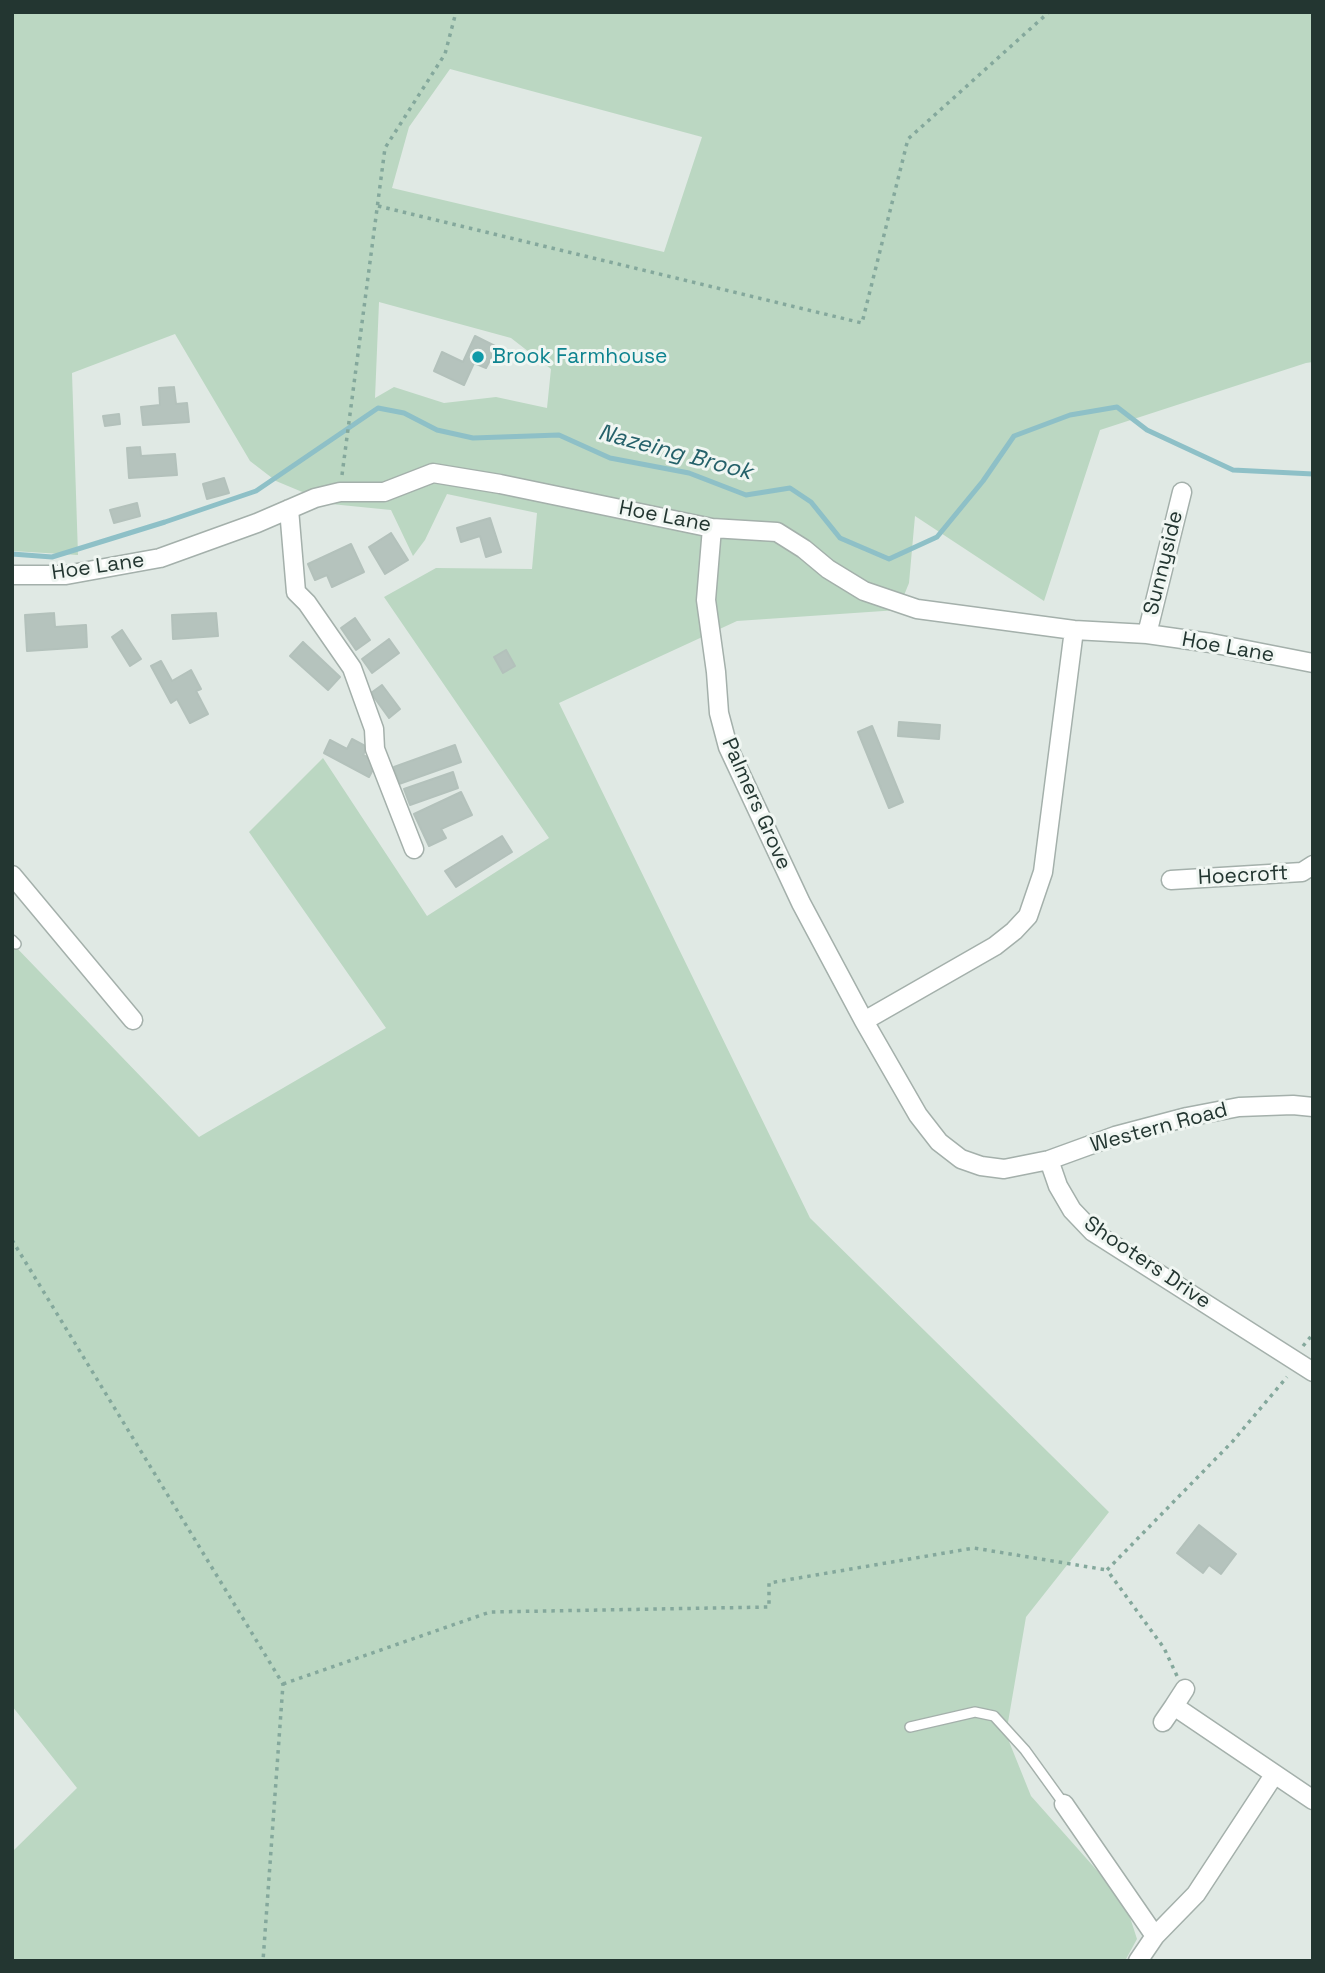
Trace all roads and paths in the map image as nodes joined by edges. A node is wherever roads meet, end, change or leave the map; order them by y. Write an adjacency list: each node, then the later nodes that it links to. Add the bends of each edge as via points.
1 (456, 12): 3 (path, via 445,54 385,148)
2 (1049, 12): 3 (path, via 908,139 862,323)
3 (378, 206): 4 (path)
4 (340, 492): 6 (street, Hoe Lane); 7 (street, Hoe Lane, via 384,492 433,473)
5 (1182, 492): 10 (street, Sunnyside)
6 (289, 509): 8 (street, Hoe Lane, via 160,558 66,575); 12 (street, via 296,592 352,668 374,729 375,749)
7 (712, 528): 9 (street, Hoe Lane, via 777,532 864,592 917,609); 17 (street, Palmers Grove, via 706,600 727,747 801,903)
8 (12, 575)
9 (1074, 630): 10 (street, Hoe Lane); 17 (street, via 1043,872 1028,916 995,946)
10 (1147, 634): 11 (street, Hoe Lane)
11 (1313, 663)
12 (414, 849)
13 (1313, 865): 15 (street, Hoecroft, via 1302,873)
14 (12, 876): 16 (street)
15 (1171, 880)
16 (133, 1020)
17 (864, 1021): 19 (street, Palmers Grove, via 918,1115 939,1142 981,1166 1004,1169)
18 (1313, 1107): 19 (street, Western Road, via 1239,1107 1187,1117)
19 (1049, 1160): 21 (street, Shooters Drive, via 1072,1210 1093,1232)
20 (12, 1240): 23 (path)
21 (1305, 1366): 22 (path)
22 (1107, 1570): 23 (path, via 974,1548 769,1583 769,1607 490,1612); 24 (path, via 1164,1648)
23 (284, 1684): 32 (path)
24 (1185, 1689): 25 (street)
25 (1174, 1706): 26 (street); 28 (street)
26 (1163, 1722)
27 (910, 1727): 30 (lane, via 975,1712 994,1716)
28 (1274, 1775): 29 (street); 31 (street, via 1196,1894)
29 (1313, 1800)
30 (1064, 1804): 31 (street)
31 (1155, 1936): 33 (street)
32 (263, 1961)
33 (1138, 1961)

